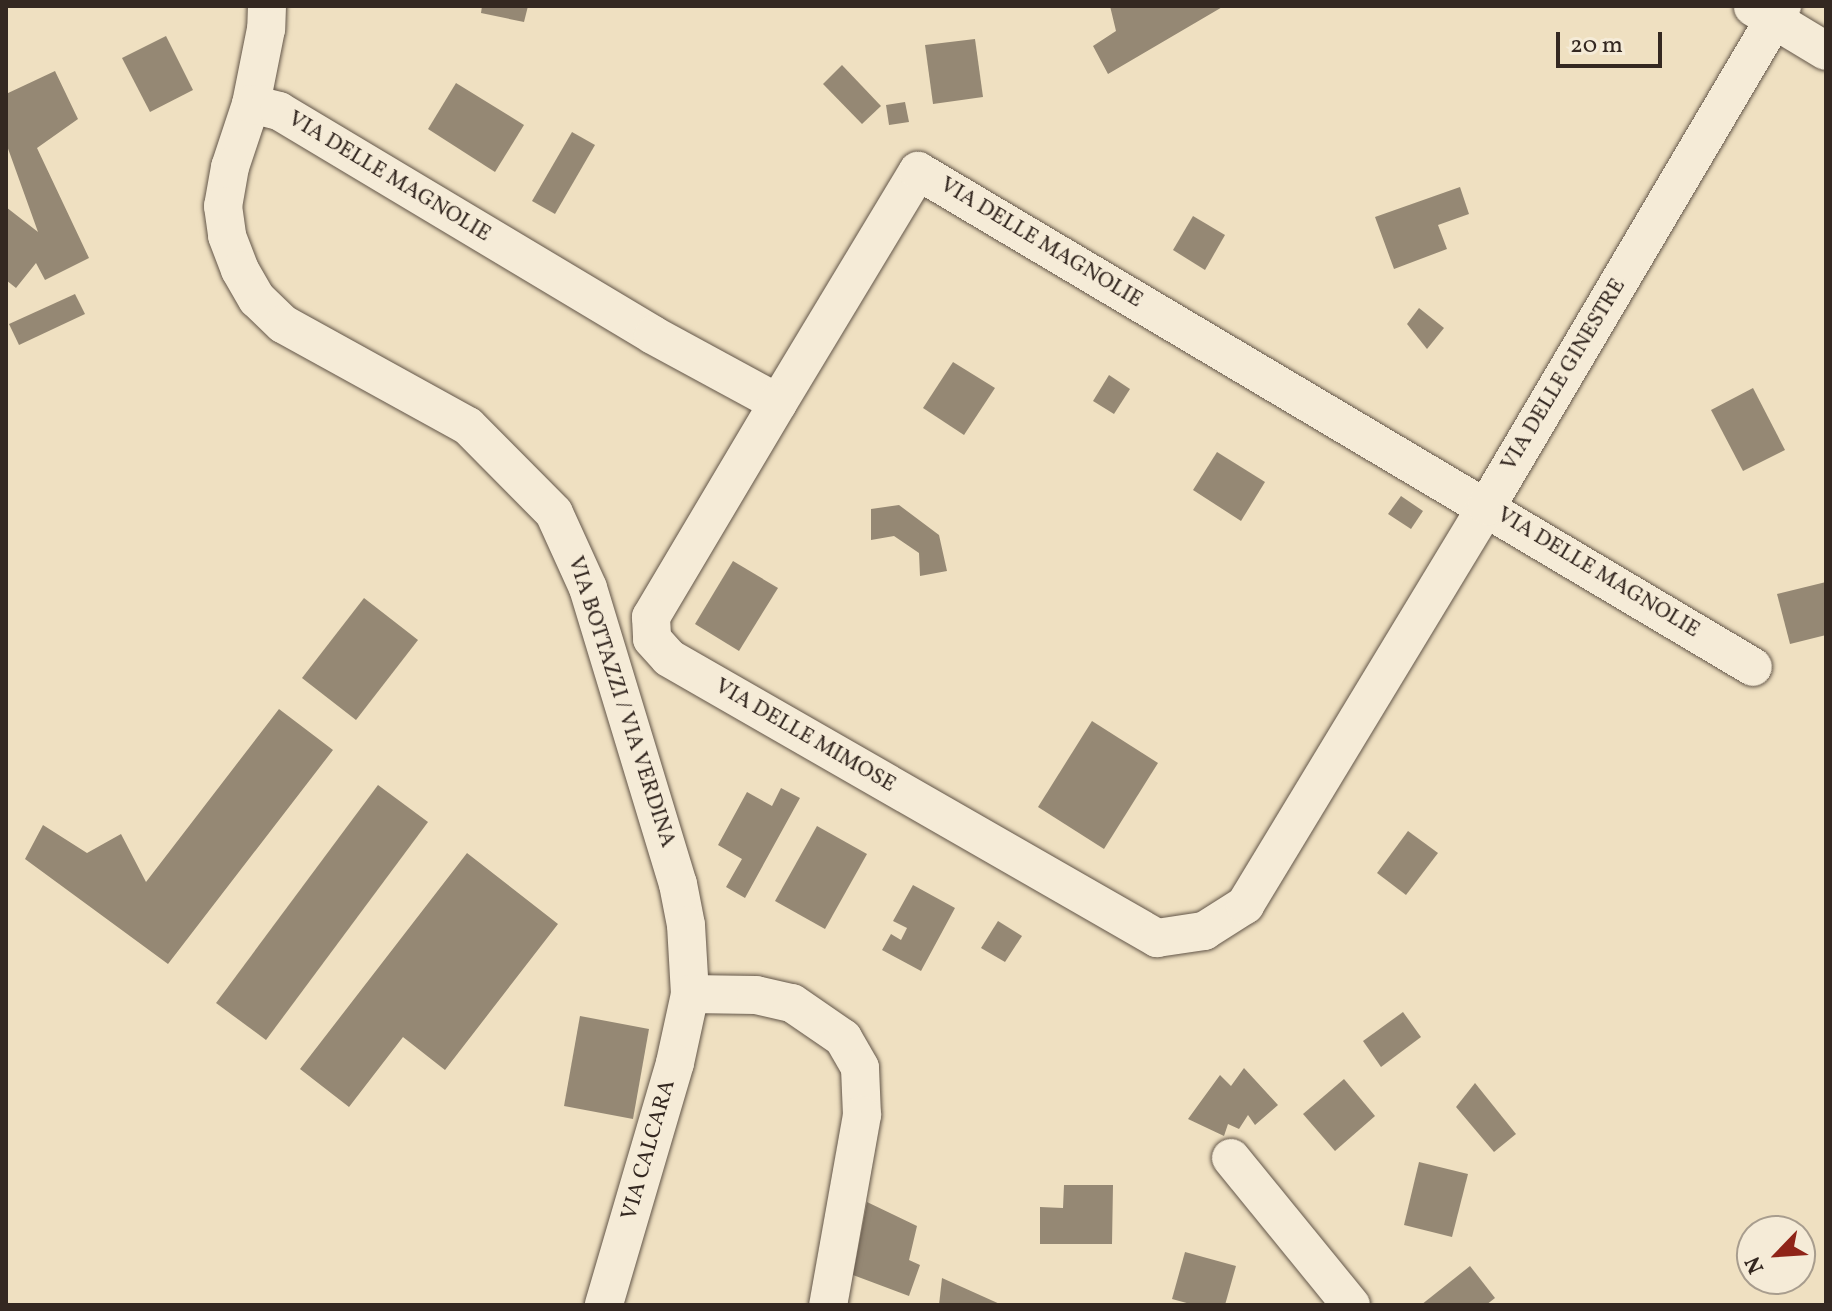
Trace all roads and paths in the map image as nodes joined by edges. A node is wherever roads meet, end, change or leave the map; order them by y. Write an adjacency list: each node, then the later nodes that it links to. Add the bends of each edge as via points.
1 (267, 6): 4 (street, VIA BOTTAZZI / VIA VERDINA)
2 (1769, 11): 3 (street); 6 (street, VIA DELLE GINESTRE)
3 (1826, 51)
4 (251, 104): 5 (street, VIA DELLE MAGNOLIE, via 279,111 653,335); 9 (street, VIA BOTTAZZI / VIA VERDINA, via 223,206 227,236 257,299 283,324 468,426 554,513 573,550 678,884)
5 (778, 403): 6 (street, VIA DELLE MAGNOLIE, via 918,171); 8 (street, VIA DELLE MIMOSE, via 651,617 652,639 669,658 1157,938)
6 (1487, 506): 7 (street, VIA DELLE MAGNOLIE); 8 (street, VIA DELLE GINESTRE, via 1245,905)
7 (1753, 667)
8 (1207, 942)
9 (690, 994): 11 (street, VIA CALCARA); 12 (street, via 731,993 792,1003 843,1038 860,1068 862,1115)
10 (1231, 1158): 13 (street)
11 (604, 1305)
12 (828, 1305)
13 (1351, 1305)

